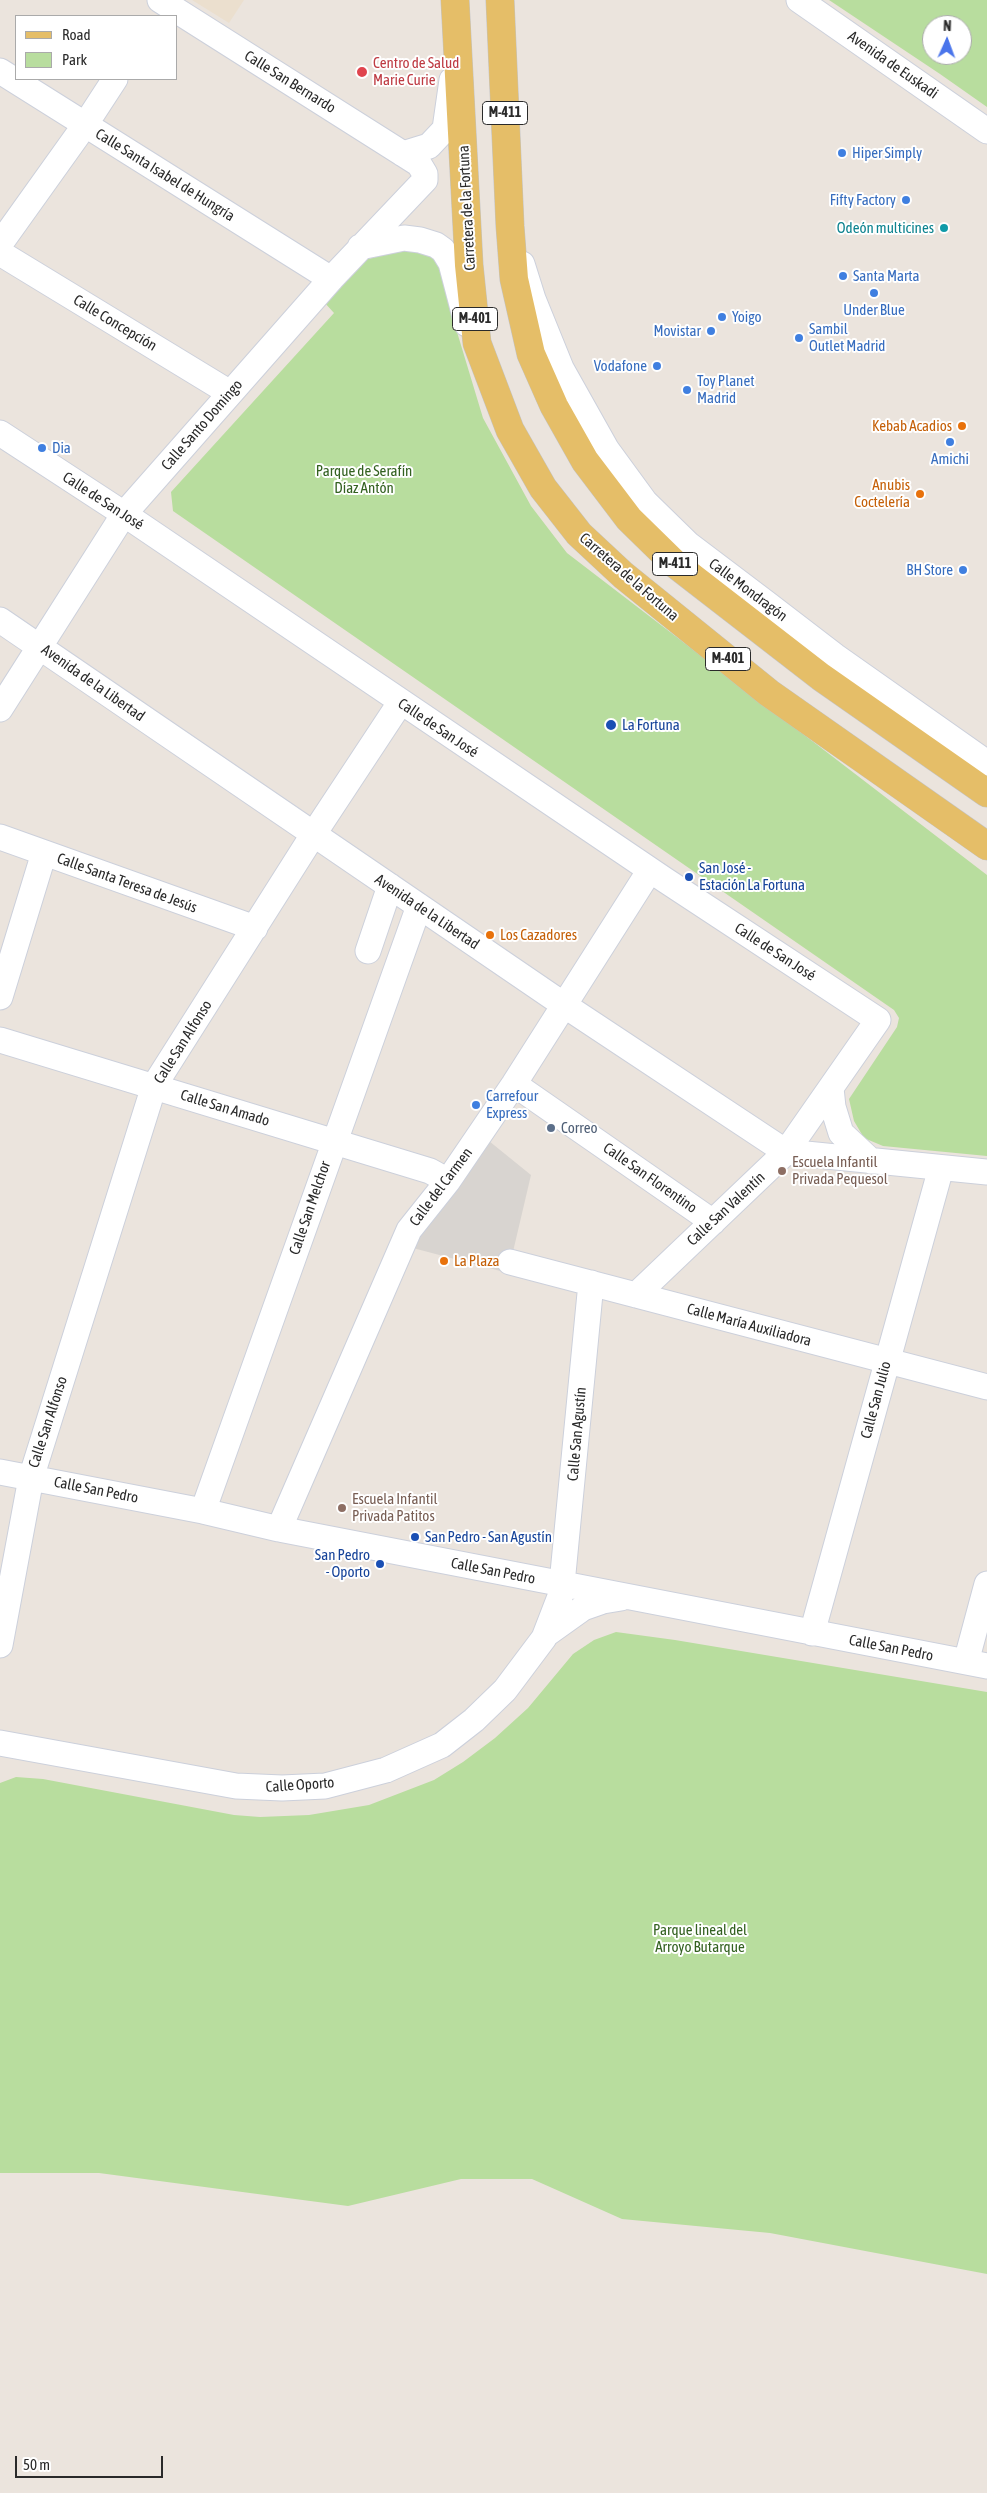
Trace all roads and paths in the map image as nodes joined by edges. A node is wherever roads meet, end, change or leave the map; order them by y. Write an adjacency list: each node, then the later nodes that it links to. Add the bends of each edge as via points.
1 (455, 0): 7 (main road, Carretera de la Fortuna / M-401)
2 (500, 0): 13 (main road, M-411)
3 (799, 0): 11 (street, Avenida de Euskadi)
4 (159, 7): 5 (street, Calle San Bernardo)
5 (172, 15)
6 (178, 18): 12 (street, Calle San Bernardo)
7 (458, 40): 12 (street, via 445,129); 18 (main road, Carretera de la Fortuna / M-401, via 469,265)
8 (0, 71): 10 (street, Calle Santa Isabel de Hungría)
9 (114, 80): 10 (street)
10 (85, 125): 14 (street); 17 (street, Calle Santa Isabel de Hungría)
11 (987, 131)
12 (411, 159): 15 (street, Calle Santo Domingo, via 425,174 422,185)
13 (510, 226): 26 (street, Calle Mondragón, via 533,298 561,368 607,450 645,502 688,544 835,656); 27 (main road, M-411, via 514,279 531,354 554,406 585,461 629,518 675,564 821,677)
14 (0, 244)
15 (360, 247): 17 (street, Calle Santo Domingo); 18 (street, via 404,238 428,242 443,250 451,263 462,312)
16 (0, 253): 19 (street, Calle Concepción)
17 (331, 279): 19 (street, Calle Santo Domingo)
18 (477, 344): 30 (main road, Carretera de la Fortuna / M-401, via 510,430 543,488 579,534 623,575 769,693)
19 (230, 393): 21 (street, Calle Santo Domingo)
20 (0, 433): 21 (street, Calle de San José)
21 (124, 514): 23 (street, Calle Santo Domingo); 24 (street, Calle de San José)
22 (0, 620): 23 (street, Avenida de la Libertad)
23 (40, 647): 25 (street, Calle Santo Domingo); 28 (street, Avenida de la Libertad)
24 (400, 703): 28 (street, Calle San Alfonso); 32 (street, Calle de San José)
25 (0, 709)
26 (987, 763)
27 (987, 792)
28 (313, 835): 33 (street, Avenida de la Libertad); 35 (street, Calle San Alfonso)
29 (0, 837): 31 (street, Calle Santa Teresa de Jesús)
30 (987, 846)
31 (44, 854): 35 (street, Calle Santa Teresa de Jesús); 37 (street)
32 (650, 870): 38 (street, Calle del Carmen); 39 (street, Calle de San José)
33 (390, 886): 34 (street, Avenida de la Libertad); 36 (street)
34 (419, 906): 38 (street, Avenida de la Libertad); 44 (street, Calle San Melchor)
35 (255, 928): 42 (street, Calle San Alfonso)
36 (368, 951)
37 (0, 997)
38 (564, 1005): 41 (street, Calle del Carmen); 45 (street, Avenida de la Libertad)
39 (878, 1020): 43 (street, Calle San Valentín)
40 (0, 1040): 42 (street, Calle San Amado)
41 (514, 1084): 49 (street, Calle del Carmen); 50 (street, Calle San Florentino)
42 (154, 1086): 44 (street, Calle San Amado); 57 (street, Calle San Alfonso)
43 (831, 1088): 45 (street, Calle San Valentín); 46 (street, via 841,1133)
44 (333, 1142): 49 (street, Calle San Amado, via 430,1171); 58 (street, Calle San Melchor)
45 (786, 1152): 46 (street, Avenida de la Libertad); 50 (street, Calle San Valentín)
46 (871, 1161): 47 (street, Avenida de la Libertad)
47 (941, 1168): 48 (street, Avenida de la Libertad); 54 (street, Calle San Julio)
48 (987, 1172)
49 (448, 1181): 59 (street, Calle del Carmen, via 409,1230)
50 (713, 1222): 53 (street, Calle San Valentín)
51 (510, 1262): 52 (street, Calle María Auxiliadora)
52 (591, 1283): 53 (street, Calle María Auxiliadora); 60 (street, Calle San Agustín)
53 (636, 1295): 54 (street, Calle María Auxiliadora)
54 (887, 1361): 55 (street, Calle María Auxiliadora); 63 (street, Calle San Julio)
55 (987, 1387)
56 (0, 1472): 57 (street, Calle San Pedro)
57 (31, 1478): 58 (street, Calle San Pedro); 65 (street, Calle San Alfonso)
58 (203, 1511): 59 (street, Calle San Pedro)
59 (279, 1529): 60 (street, Calle San Pedro)
60 (563, 1584): 62 (street, Calle San Pedro); 64 (street, Calle Oporto)
61 (987, 1584): 66 (street)
62 (628, 1597): 63 (street, Calle San Pedro); 64 (street, Calle Oporto, via 583,1608)
63 (812, 1632): 66 (street, Calle San Pedro)
64 (548, 1633): 68 (street, Calle Oporto, via 505,1690 442,1745 356,1779 325,1786 236,1786)
65 (0, 1645)
66 (977, 1664)
67 (0, 1743): 68 (street, Calle Oporto)
68 (42, 1750): 69 (street)
69 (0, 1762)

